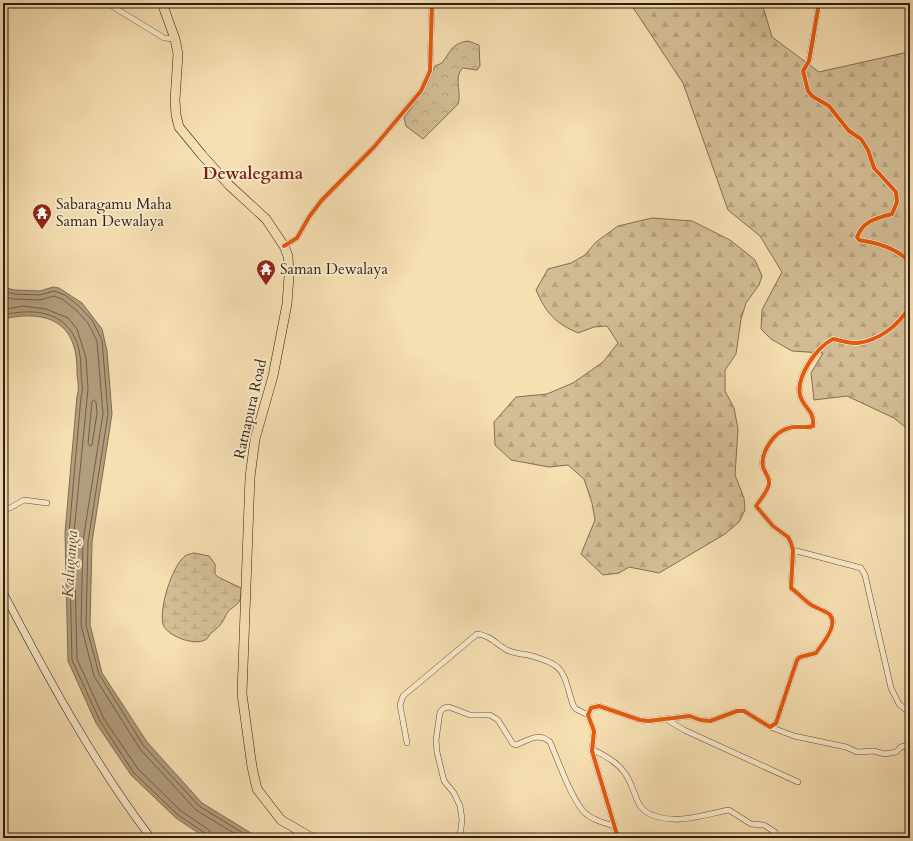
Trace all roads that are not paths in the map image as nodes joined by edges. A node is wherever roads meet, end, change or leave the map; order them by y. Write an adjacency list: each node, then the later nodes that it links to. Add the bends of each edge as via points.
1 (107, 3): 5 (street, via 164,38)
2 (162, 3): 5 (highway, Ratnapura Road)
3 (432, 3): 6 (street, via 430,71 421,91 374,147 321,201 297,238)
4 (819, 3): 7 (street, via 809,61 803,71 808,91 829,106 849,131 861,139 874,168 896,192 897,202 892,214 866,223 860,228 857,237 859,240 879,244 902,254)
5 (175, 39): 6 (highway, Ratnapura Road, via 178,54 175,100 179,127 229,185 266,219)
6 (284, 246): 23 (highway, Ratnapura Road, via 290,276 287,304 273,376 255,439 250,477 242,694 252,767 258,789 281,820)
7 (910, 262)
8 (910, 306): 11 (street, via 887,332 871,340 856,344 833,339 824,343 807,365 802,380 800,396 814,418 813,426 788,428 776,434 766,450 763,466 769,479 769,486 756,506 773,526 788,537)
9 (47, 503): 10 (street, via 24,500)
10 (3, 510)
11 (793, 550): 13 (street, via 861,568 865,575 891,688 899,704); 16 (street, via 790,588 829,614 832,626 816,653 797,660 778,720)
12 (3, 592): 22 (street, via 100,765)
13 (910, 712)
14 (588, 715): 15 (street, via 591,708 599,706 640,720); 17 (street, via 573,705 563,673 556,665 507,650 485,635 477,634 403,696 400,706); 18 (street, via 594,731)
15 (666, 719): 16 (street, via 690,716 710,721 744,711); 20 (street)
16 (770, 727): 19 (street, via 794,736 846,747 857,752 874,751 885,754 896,752 905,746)
17 (407, 743)
18 (592, 749): 21 (street); 26 (street, via 607,756 623,770 632,783 638,804 649,814 680,819 729,810 751,824 769,826 775,832)
19 (910, 749)
20 (798, 782)
21 (614, 826): 24 (street, via 600,822 584,812 546,738 538,736 516,745 498,720 490,715 470,715 449,707 440,712 436,740 444,782 454,793 460,806); 25 (street)
22 (151, 838)
23 (312, 838)
24 (460, 838)
25 (618, 838)
26 (775, 838)

